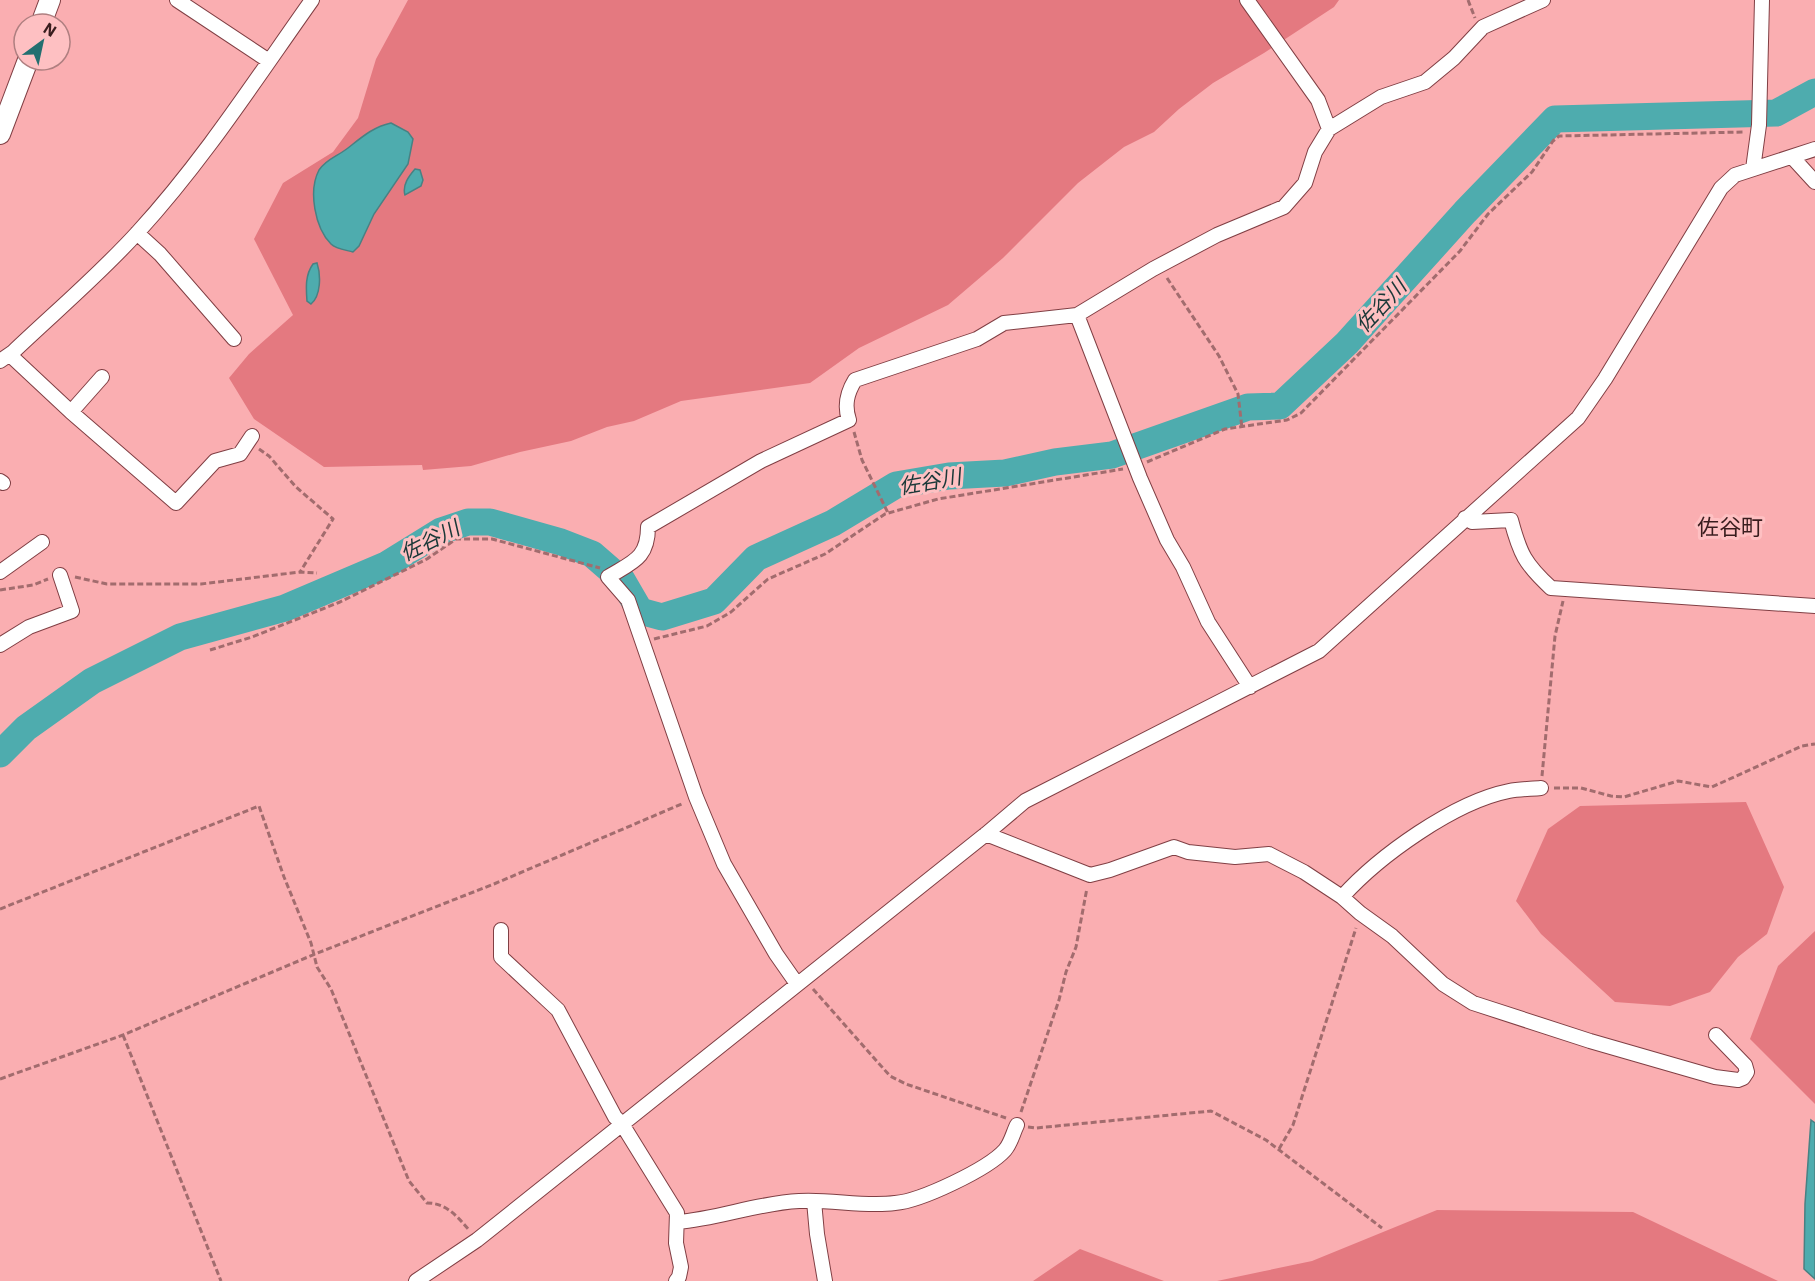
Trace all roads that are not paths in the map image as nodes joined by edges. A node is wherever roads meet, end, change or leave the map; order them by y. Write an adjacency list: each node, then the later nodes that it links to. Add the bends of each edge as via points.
1 (177, 0): 6 (street)
2 (312, 0): 6 (street)
3 (1247, 0): 8 (street, via 1318,100)
4 (1544, 0): 8 (street, via 1483,27 1425,82 1381,97)
5 (1762, 0): 12 (street, via 1758,135)
6 (268, 61): 14 (street, via 207,150)
7 (23, 72): 9 (main road)
8 (1329, 129): 15 (street, via 1314,152 1305,183 1284,207 1217,235)
9 (0, 134)
10 (1815, 149): 11 (street)
11 (1793, 158): 12 (street); 13 (street)
12 (1753, 169): 21 (street, via 1735,175 1721,188 1578,418)
13 (1815, 183)
14 (137, 233): 16 (street); 17 (street, via 105,268)
15 (1077, 315): 27 (street, via 1167,540 1209,622); 32 (street, via 1004,323 977,339 855,380 845,408 849,420 761,461 648,527 648,542 641,555 608,577 628,600 696,796 724,864 776,954)
16 (234, 339)
17 (5, 358): 19 (street)
18 (102, 377): 19 (street)
19 (70, 412): 20 (street, via 176,503 215,461 240,454)
20 (250, 439)
21 (1465, 518): 25 (street, via 1472,522 1511,520 1518,546 1531,569 1551,588); 27 (street, via 1319,651)
22 (42, 542): 23 (street)
23 (0, 572)
24 (60, 575): 26 (street, via 72,611 29,627)
25 (1815, 606)
26 (0, 645)
27 (1250, 687): 29 (street, via 1025,801)
28 (1541, 788): 30 (street, via 1508,792 1474,803 1432,824 1392,851)
29 (986, 834): 30 (street, via 1090,875 1174,847 1235,857 1269,854); 32 (street)
30 (1342, 897): 33 (street, via 1392,936 1443,984 1473,1003 1715,1077 1743,1078 1747,1072 1745,1065)
31 (501, 930): 34 (street, via 501,957 558,1010)
32 (801, 981): 34 (street)
33 (1716, 1035)
34 (622, 1124): 37 (street, via 677,1213); 38 (street, via 477,1240)
35 (1017, 1125): 36 (street, via 1007,1148 993,1161 938,1190 896,1203)
36 (814, 1201): 37 (street, via 760,1206); 40 (street)
37 (677, 1222): 39 (street, via 681,1267)
38 (416, 1281)
39 (676, 1281)
40 (825, 1281)

